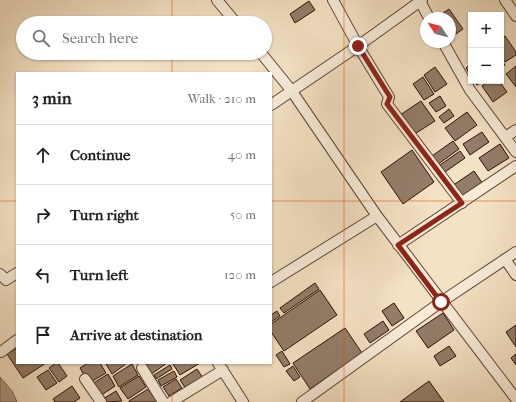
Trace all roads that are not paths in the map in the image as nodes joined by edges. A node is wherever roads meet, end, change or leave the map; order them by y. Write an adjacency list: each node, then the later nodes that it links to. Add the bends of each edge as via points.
1 (217, 0): 6 (street)
2 (333, 0): 8 (street)
3 (505, 0): 7 (street)
4 (421, 1): 5 (street); 8 (street)
5 (426, 12)
6 (230, 16)
7 (516, 16)
8 (358, 46): 11 (street); 17 (street, via 390,97 387,104)
9 (446, 48): 14 (street, via 470,90)
10 (267, 60): 11 (street)
11 (291, 90): 12 (street); 18 (street)
12 (272, 104)
13 (516, 130): 14 (street)
14 (505, 137): 15 (street)
15 (516, 152)
16 (516, 166): 17 (street)
17 (462, 203): 19 (street)
18 (376, 216): 19 (street); 25 (street)
19 (398, 245): 26 (street)
20 (516, 252): 21 (street)
21 (505, 259): 24 (street); 26 (street)
22 (0, 274): 23 (street, via 6,280)
23 (16, 274)
24 (516, 275)
25 (272, 281)
26 (441, 302): 32 (street); 37 (street)
27 (16, 341): 28 (street)
28 (1, 352)
29 (220, 367): 35 (street); 36 (street)
30 (142, 368): 34 (street)
31 (85, 379): 33 (street)
32 (516, 399)
33 (101, 402)
34 (163, 402)
35 (171, 402)
36 (243, 402)
37 (302, 402)

